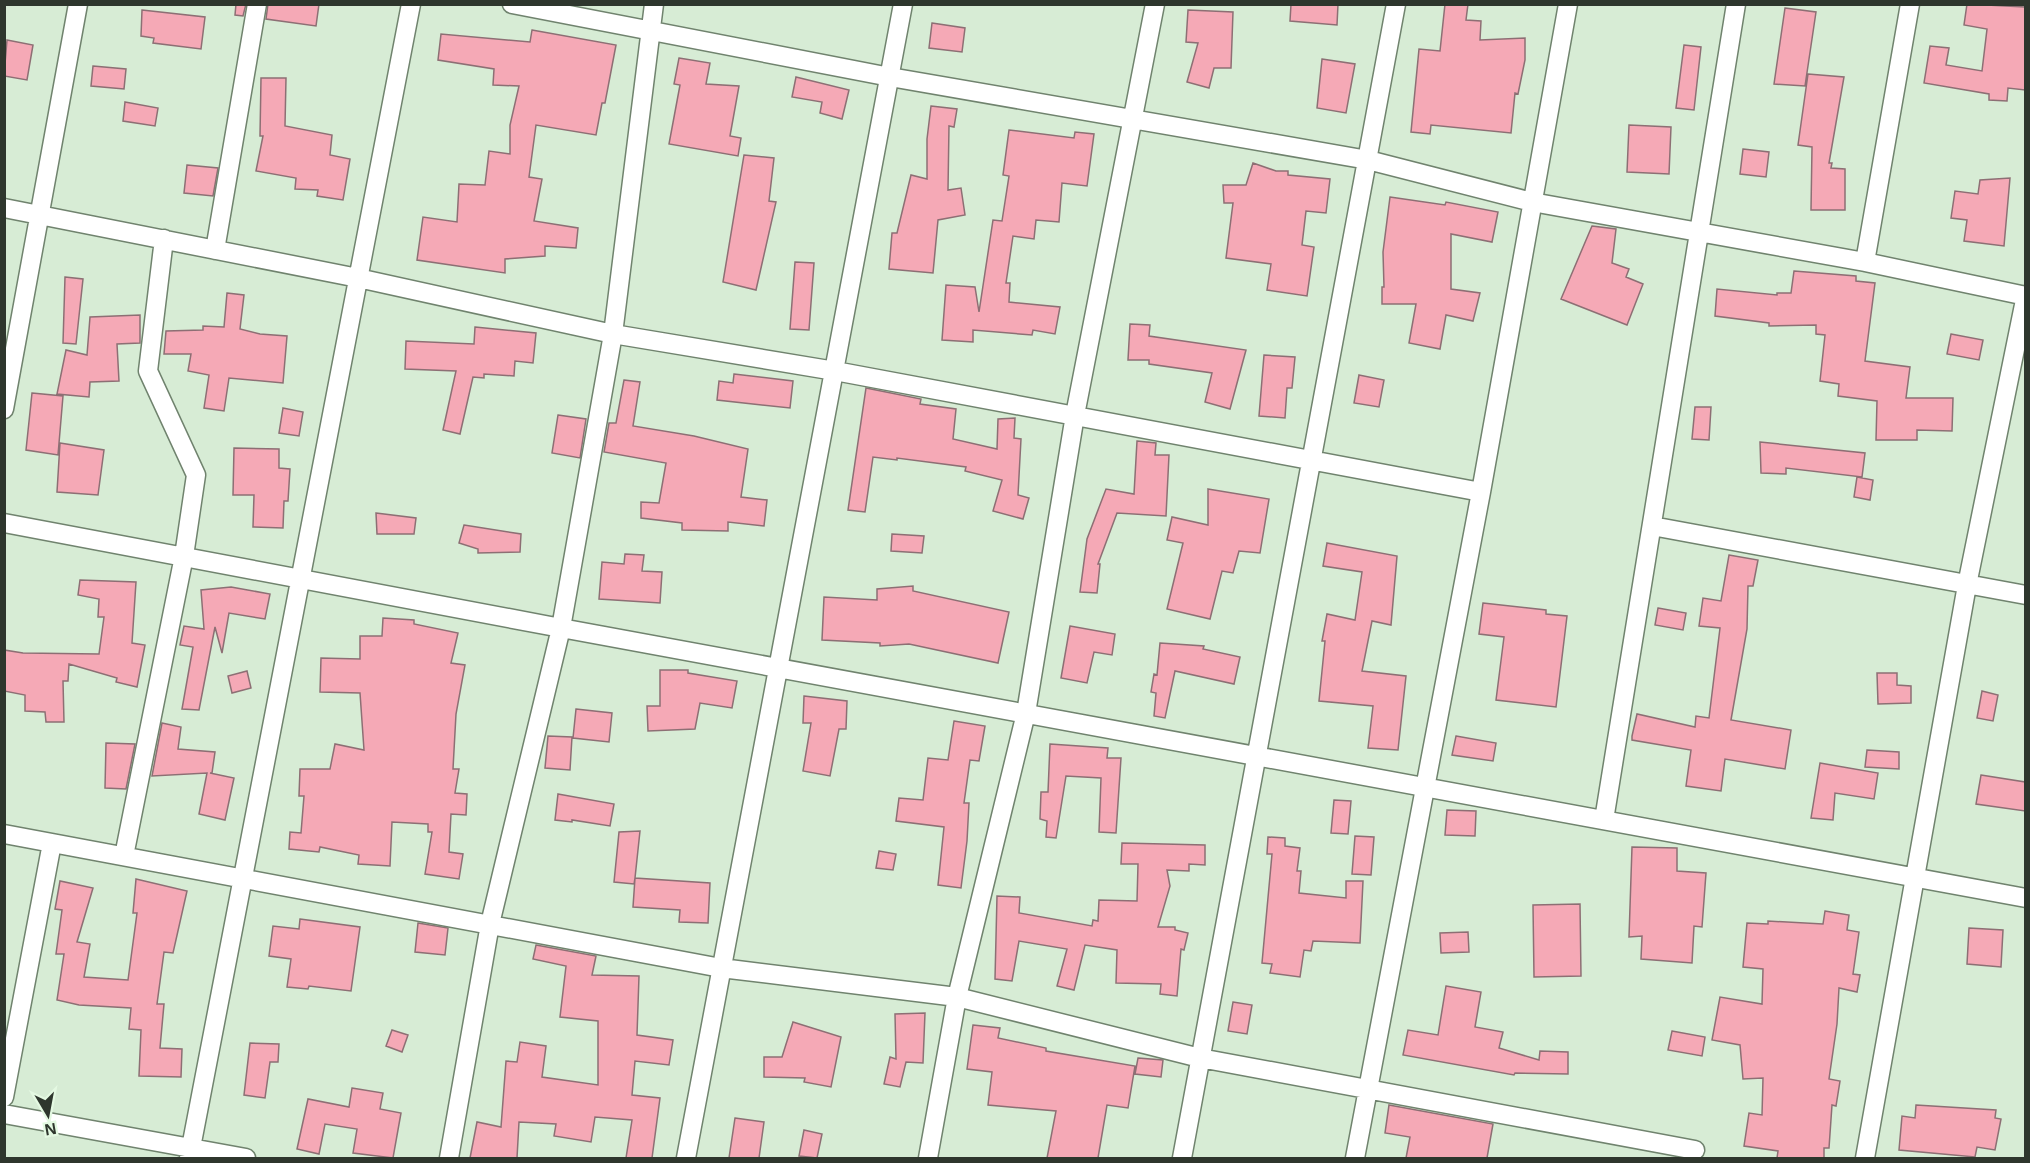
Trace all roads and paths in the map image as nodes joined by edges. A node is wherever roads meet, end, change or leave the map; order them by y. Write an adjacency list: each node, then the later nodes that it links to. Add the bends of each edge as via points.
1 (78, 4): 18 (street)
2 (257, 4): 21 (street)
3 (411, 4): 23 (street)
4 (512, 4): 12 (street)
5 (654, 4): 12 (street)
6 (903, 4): 13 (street)
7 (1155, 4): 14 (street)
8 (1396, 4): 15 (street)
9 (1568, 4): 16 (street)
10 (1736, 4): 19 (street)
11 (1910, 4): 22 (street)
12 (649, 31): 13 (street); 25 (street)
13 (890, 76): 14 (street); 26 (street)
14 (1132, 119): 15 (street); 28 (street)
15 (1368, 160): 16 (street); 29 (street)
16 (1532, 202): 19 (street); 30 (street)
17 (4, 208): 18 (street)
18 (40, 214): 20 (street); 27 (street)
19 (1698, 232): 22 (street); 32 (street)
20 (164, 239): 21 (street); 33 (street, via 148,371 196,475)
21 (215, 250): 23 (street)
22 (1865, 262): 24 (street)
23 (358, 279): 25 (street); 34 (street)
24 (2025, 295): 35 (street)
25 (613, 334): 26 (street); 37 (street)
26 (835, 371): 28 (street); 38 (street)
27 (4, 409)
28 (1075, 416): 29 (street); 39 (street)
29 (1312, 460): 30 (street); 40 (street)
30 (1481, 492): 41 (street)
31 (4, 523): 33 (street)
32 (1652, 526): 35 (street); 42 (street)
33 (184, 556): 34 (street); 45 (street)
34 (300, 578): 37 (street); 47 (street)
35 (1967, 585): 36 (street); 46 (street)
36 (2025, 595)
37 (561, 628): 38 (street); 49 (street)
38 (779, 667): 39 (street); 50 (street)
39 (1026, 712): 40 (street); 51 (street)
40 (1257, 755): 41 (street); 52 (street)
41 (1425, 787): 42 (street); 53 (street)
42 (1604, 820): 46 (street)
43 (4, 834): 44 (street)
44 (52, 843): 45 (street); 54 (street)
45 (124, 856): 47 (street)
46 (1915, 877): 48 (street); 64 (street)
47 (242, 878): 49 (street); 57 (street)
48 (2025, 898)
49 (490, 924): 50 (street); 59 (street)
50 (721, 968): 51 (street); 60 (street)
51 (957, 997): 52 (street); 61 (street)
52 (1200, 1058): 53 (street); 62 (street)
53 (1367, 1089): 56 (street); 63 (street)
54 (4, 1097)
55 (4, 1114): 57 (street)
56 (1695, 1150)
57 (190, 1153): 58 (street)
58 (246, 1158)
59 (449, 1158)
60 (686, 1158)
61 (928, 1158)
62 (1182, 1158)
63 (1355, 1158)
64 (1865, 1158)

